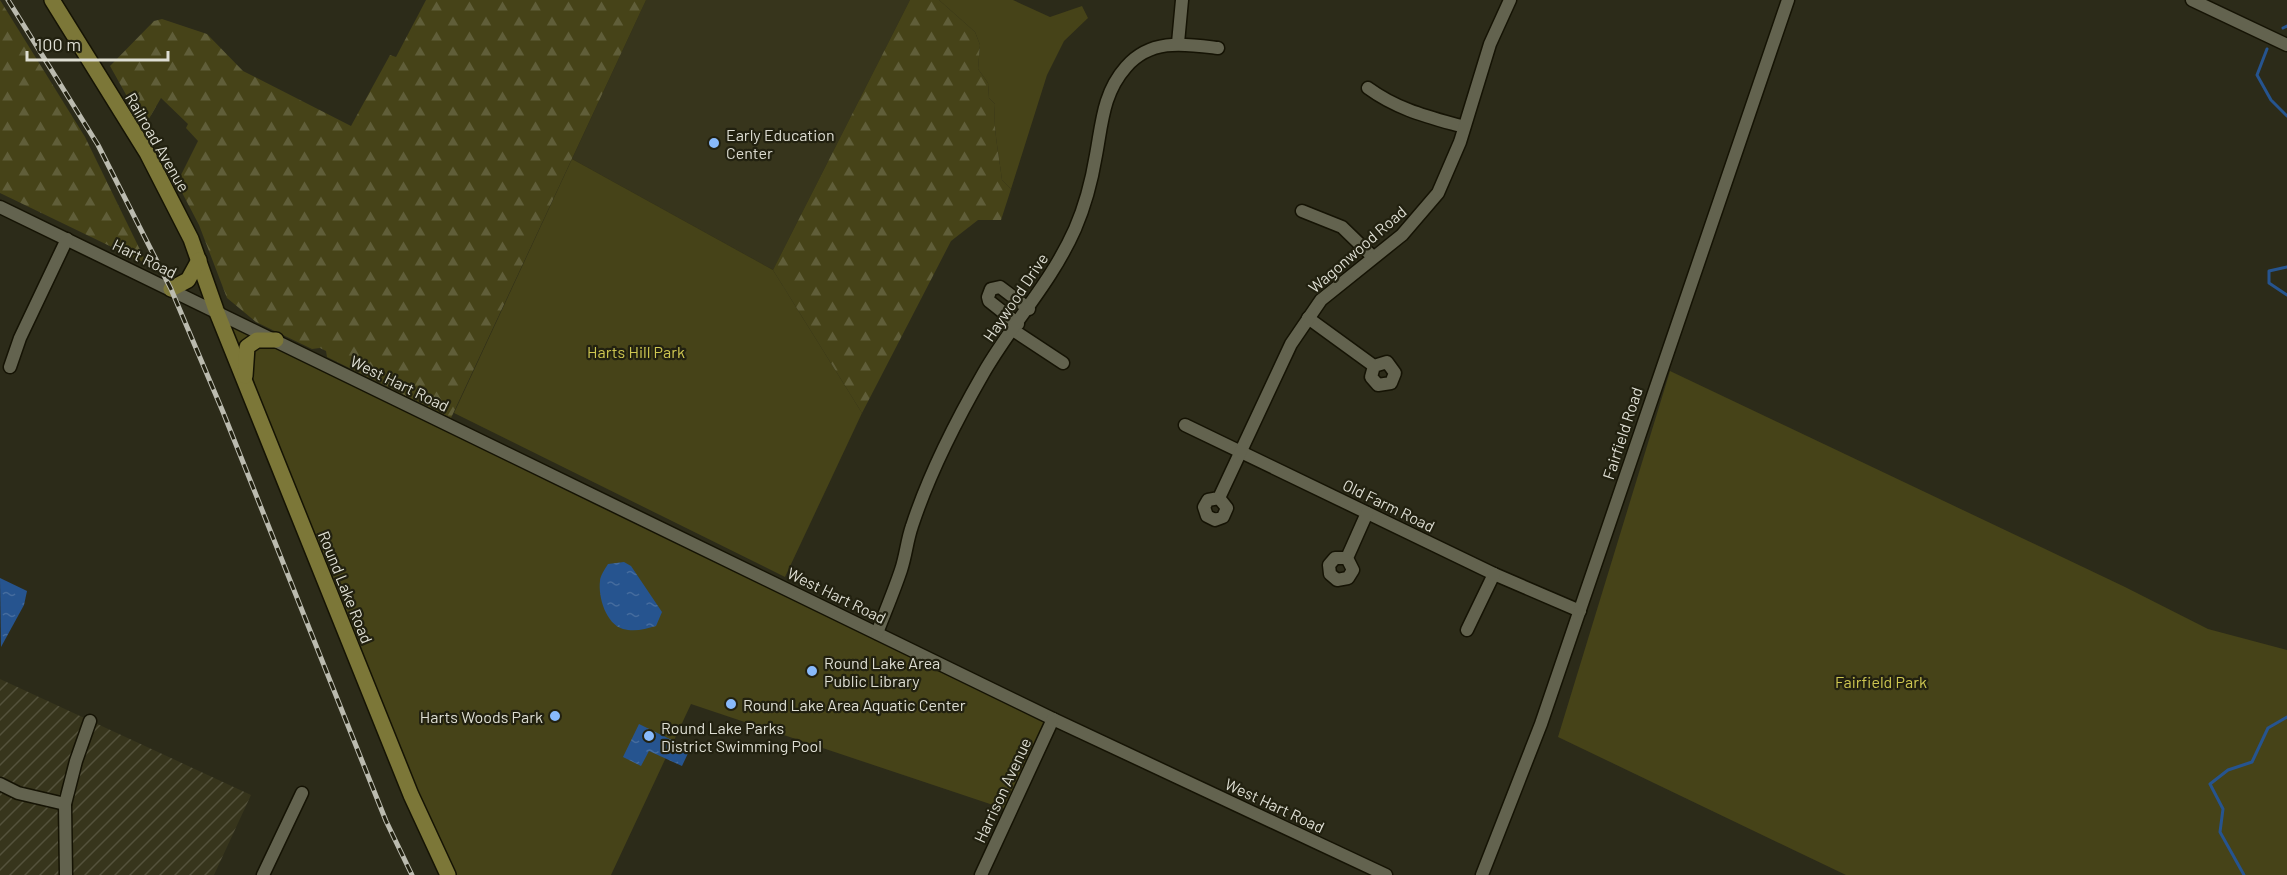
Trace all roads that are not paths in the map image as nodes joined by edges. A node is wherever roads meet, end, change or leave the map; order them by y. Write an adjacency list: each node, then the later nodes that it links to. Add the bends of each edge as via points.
1 (52, 0): 15 (main road, Railroad Avenue, via 147,153)
2 (1182, 0): 6 (street)
3 (1510, 0): 10 (street, Wagonwood Road, via 1490,44)
4 (1788, 0): 32 (street, Fairfield Road)
5 (2192, 0): 7 (street)
6 (1178, 43): 8 (street, Haywood Drive); 17 (street, Haywood Drive, via 1144,52 1114,82 1104,104 1096,156 1076,227)
7 (2287, 45)
8 (1218, 48)
9 (1368, 88): 10 (street, via 1405,110)
10 (1464, 127): 14 (street, Wagonwood Road, via 1450,169 1429,206 1402,235)
11 (0, 207): 13 (street, Hart Road)
12 (1302, 211): 14 (street, via 1342,227)
13 (67, 239): 16 (street, Hart Road); 23 (street)
14 (1373, 257): 19 (street, Wagonwood Road, via 1321,300)
15 (199, 260): 16 (main road, via 188,280); 18 (main road, Railroad Avenue)
16 (171, 289): 18 (street, Hart Road)
17 (1029, 309): 20 (street, Haywood Drive); 20 (street, via 1000,286 991,289 989,302)
18 (216, 310): 21 (street, Hart Road); 25 (main road, Round Lake Road)
19 (1308, 318): 24 (street); 27 (street, Wagonwood Road)
20 (1016, 327): 22 (street, via 1038,349); 34 (street, Haywood Drive, via 984,372 933,476)
21 (276, 340): 25 (main road, via 257,340 247,347); 34 (street, West Hart Road)
22 (1063, 363)
23 (10, 366)
24 (1374, 366)
25 (245, 382): 42 (main road, Round Lake Road, via 411,795)
26 (1185, 424): 27 (street, Old Farm Road)
27 (1240, 452): 28 (street, Wagonwood Road); 29 (street, Old Farm Road)
28 (1219, 498)
29 (1367, 513): 30 (street); 31 (street, Old Farm Road)
30 (1347, 558)
31 (1494, 574): 32 (street, Old Farm Road); 33 (street)
32 (1580, 611): 45 (street, Fairfield Road)
33 (1467, 630)
34 (877, 633): 35 (street, West Hart Road)
35 (1053, 719): 43 (street, Harrison Avenue); 44 (street, West Hart Road)
36 (90, 721): 39 (street)
37 (0, 784): 39 (street, via 18,793)
38 (302, 793): 41 (street)
39 (65, 804): 40 (street)
40 (66, 875)
41 (263, 875)
42 (448, 875)
43 (981, 875)
44 (1386, 875)
45 (1482, 875)

